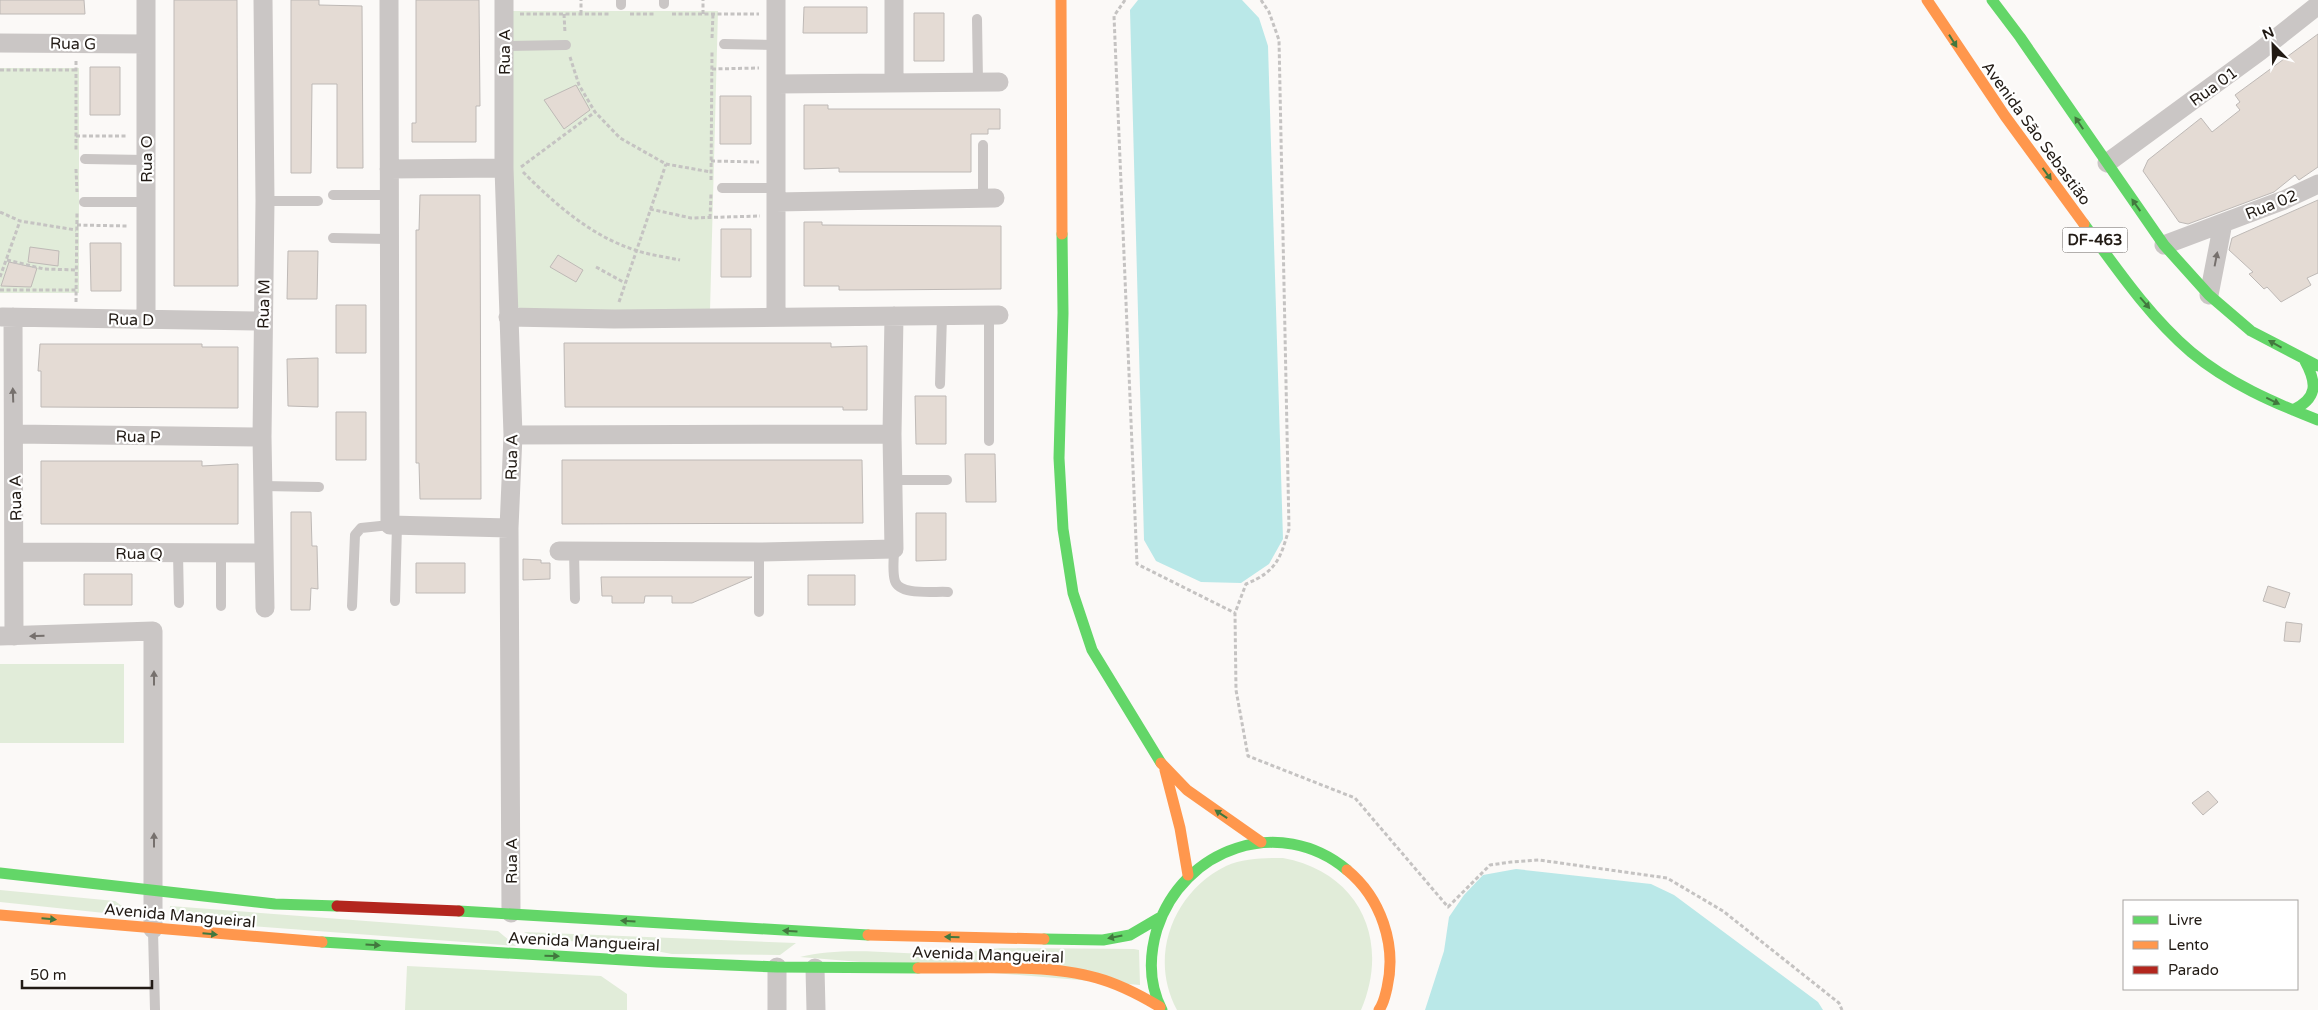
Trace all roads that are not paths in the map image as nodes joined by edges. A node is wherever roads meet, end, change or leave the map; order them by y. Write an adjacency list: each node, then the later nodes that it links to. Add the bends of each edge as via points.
1 (146, 0): 13 (street, Rua O)
2 (263, 0): 34 (street, Rua M)
3 (388, 0): 27 (street)
4 (894, 0): 19 (street)
5 (1061, 0): 84 (street, via 1063,313 1060,458 1063,529 1073,593 1092,650)
6 (1927, 0): 55 (street, Avenida São Sebastião / DF-463, one-way to 55, via 1971,70 2072,210 2124,279 2169,331 2192,353 2230,379)
7 (1992, 0): 25 (street, DF-463, one-way to 7)
8 (2318, 5): 25 (street, Rua 01, via 2260,52)
9 (504, 7): 17 (street, Rua A)
10 (776, 7): 16 (street)
11 (977, 19): 20 (lane)
12 (0, 43): 13 (street, Rua G)
13 (146, 44): 24 (street, Rua O)
14 (724, 44): 16 (lane)
15 (566, 45): 17 (lane)
16 (776, 45): 18 (street)
17 (505, 46): 26 (street, Rua A)
18 (777, 76): 19 (street); 37 (street)
19 (894, 82): 20 (street)
20 (978, 82): 21 (street)
21 (999, 82)
22 (983, 145): 32 (lane)
23 (79, 160): 24 (lane)
24 (146, 160): 36 (street, Rua O)
25 (2106, 163): 41 (street, DF-463, one-way to 25)
26 (504, 168): 27 (street); 48 (street, Rua A)
27 (389, 170): 31 (street)
28 (2318, 184): 38 (street, Rua 02)
29 (722, 188): 37 (lane)
30 (333, 195): 31 (lane)
31 (389, 195): 40 (street)
32 (989, 198): 37 (street)
33 (79, 201): 36 (lane)
34 (265, 201): 35 (lane); 50 (street, Rua M)
35 (318, 201)
36 (146, 202): 49 (street, Rua O)
37 (776, 202): 47 (street)
38 (2223, 223): 41 (street, Rua 02); 42 (street, Rua 02, one-way to 38)
39 (333, 238): 40 (lane)
40 (389, 238): 66 (street)
41 (2164, 245): 42 (street, DF-463)
42 (2209, 295): 51 (street, DF-463, one-way to 42, via 2251,331)
43 (942, 315): 44 (street); 45 (street); 54 (lane)
44 (994, 315): 61 (lane)
45 (894, 316): 47 (street); 58 (street)
46 (6, 317): 49 (street, Rua D); 52 (street, Rua A)
47 (776, 317): 48 (street)
48 (508, 318): 59 (street, Rua A)
49 (146, 319): 50 (street, Rua D)
50 (263, 321): 60 (street, Rua M)
51 (2305, 361): 53 (street, DF-463); 55 (street, via 2318,383 2316,391 2301,407)
52 (6, 362): 57 (street, Rua A, one-way to 52)
53 (2318, 366)
54 (940, 384)
55 (2293, 410): 56 (street, Avenida São Sebastião / DF-463)
56 (2318, 420)
57 (14, 434): 60 (street, Rua P); 70 (street, Rua A)
58 (892, 434): 59 (street); 62 (street)
59 (513, 435): 67 (street, Rua A)
60 (262, 437): 64 (street, Rua M)
61 (989, 441)
62 (894, 480): 63 (lane); 68 (street)
63 (947, 480)
64 (263, 486): 65 (lane); 74 (street, Rua M)
65 (319, 487)
66 (394, 525): 67 (street); 77 (lane); 80 (lane, via 357,530)
67 (509, 528): 92 (street, Rua A)
68 (894, 549): 72 (street); 75 (lane, via 897,586 904,591)
69 (567, 551): 72 (street); 76 (lane)
70 (16, 552): 73 (street, Rua Q); 83 (street, Rua A)
71 (222, 552): 73 (street, Rua Q); 74 (street, Rua Q); 79 (lane)
72 (759, 552): 82 (lane)
73 (178, 553): 78 (lane)
74 (263, 553): 81 (street, Rua M)
75 (948, 592)
76 (575, 599)
77 (395, 602)
78 (179, 603)
79 (221, 606)
80 (352, 606)
81 (265, 608)
82 (759, 612)
83 (7, 636): 88 (street, one-way to 83, via 153,631)
84 (1164, 769): 85 (street, one-way to 84, via 1187,790); 87 (street, via 1180,828)
85 (1261, 842): 87 (street, via 1222,852); 106 (street, via 1309,848 1338,862 1367,889 1386,925 1391,965)
86 (0, 873): 88 (street, Avenida Mangueiral)
87 (1188, 875): 91 (street, via 1171,895)
88 (155, 889): 89 (street, Avenida Mangueiral); 93 (street)
89 (275, 904): 92 (street, Avenida Mangueiral); 95 (street, via 281,923)
90 (0, 915): 93 (street, Avenida Mangueiral, one-way to 93)
91 (1159, 918): 94 (street, Avenida Mangueiral, one-way to 94, via 1130,934 1103,940); 102 (street, via 1152,948 1152,978)
92 (513, 921): 94 (street, Avenida Mangueiral, one-way to 92)
93 (153, 929): 95 (street, Avenida Mangueiral, one-way to 95); 103 (lane)
94 (854, 935): 96 (street)
95 (265, 939): 99 (street, Avenida Mangueiral, one-way to 99)
96 (817, 944)
97 (525, 946): 99 (street)
98 (796, 953): 100 (street)
99 (534, 955): 100 (street, Avenida Mangueiral, one-way to 100)
100 (777, 967): 101 (street, Avenida Mangueiral); 104 (street)
101 (815, 968): 102 (street, Avenida Mangueiral, via 1037,969 1097,978 1138,994); 105 (street)
102 (1161, 1009)
103 (156, 1010)
104 (776, 1010)
105 (816, 1010)
106 (1379, 1010)

